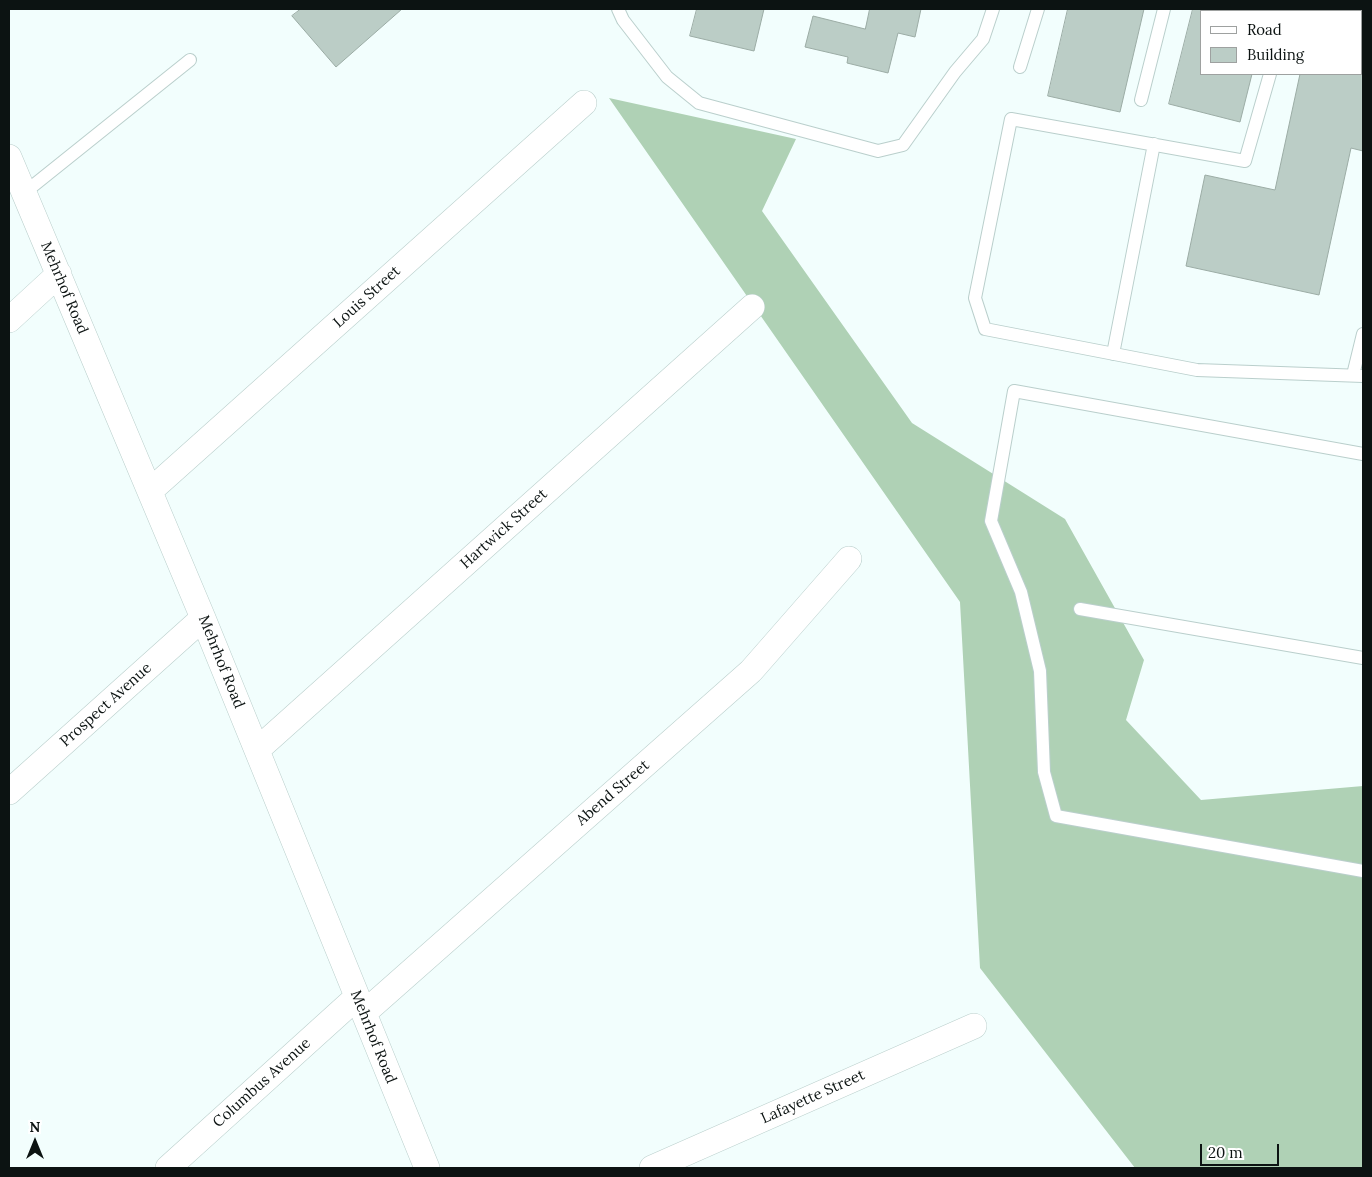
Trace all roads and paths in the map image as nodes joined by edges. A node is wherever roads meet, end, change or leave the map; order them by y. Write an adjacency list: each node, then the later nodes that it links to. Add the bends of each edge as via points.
1 (618, 9): 2 (lane, via 667,77 699,104 878,151 903,145 983,39)
2 (992, 9)
3 (1038, 9): 6 (lane)
4 (1164, 9): 8 (lane)
5 (190, 60): 12 (lane)
6 (1020, 67)
7 (1270, 75): 10 (lane, via 1245,161)
8 (1141, 100)
9 (584, 104): 20 (street, Louis Street)
10 (1154, 144): 17 (lane); 17 (lane, via 1011,119 975,298 985,329)
11 (9, 157): 12 (street, Mehrhof Road)
12 (24, 193): 13 (street, Mehrhof Road)
13 (58, 274): 15 (street); 20 (street, Mehrhof Road)
14 (752, 308): 25 (street, Hartwick Street)
15 (9, 320)
16 (1363, 334): 18 (lane)
17 (1112, 354): 18 (lane, via 1197,370)
18 (1358, 375)
19 (1363, 454): 27 (lane, via 1014,392 991,521 1021,592 1040,671 1044,772 1056,816)
20 (150, 491): 23 (street, Mehrhof Road)
21 (849, 559): 28 (street, Abend Street, via 751,672)
22 (1080, 609): 24 (lane)
23 (203, 618): 25 (street, Mehrhof Road); 26 (street, Prospect Avenue)
24 (1363, 658)
25 (256, 750): 28 (street, Mehrhof Road)
26 (9, 792)
27 (1363, 872)
28 (360, 1005): 30 (street, Columbus Avenue); 31 (street, Mehrhof Road)
29 (974, 1026): 32 (street, Lafayette Street)
30 (168, 1168)
31 (427, 1168)
32 (652, 1168)

